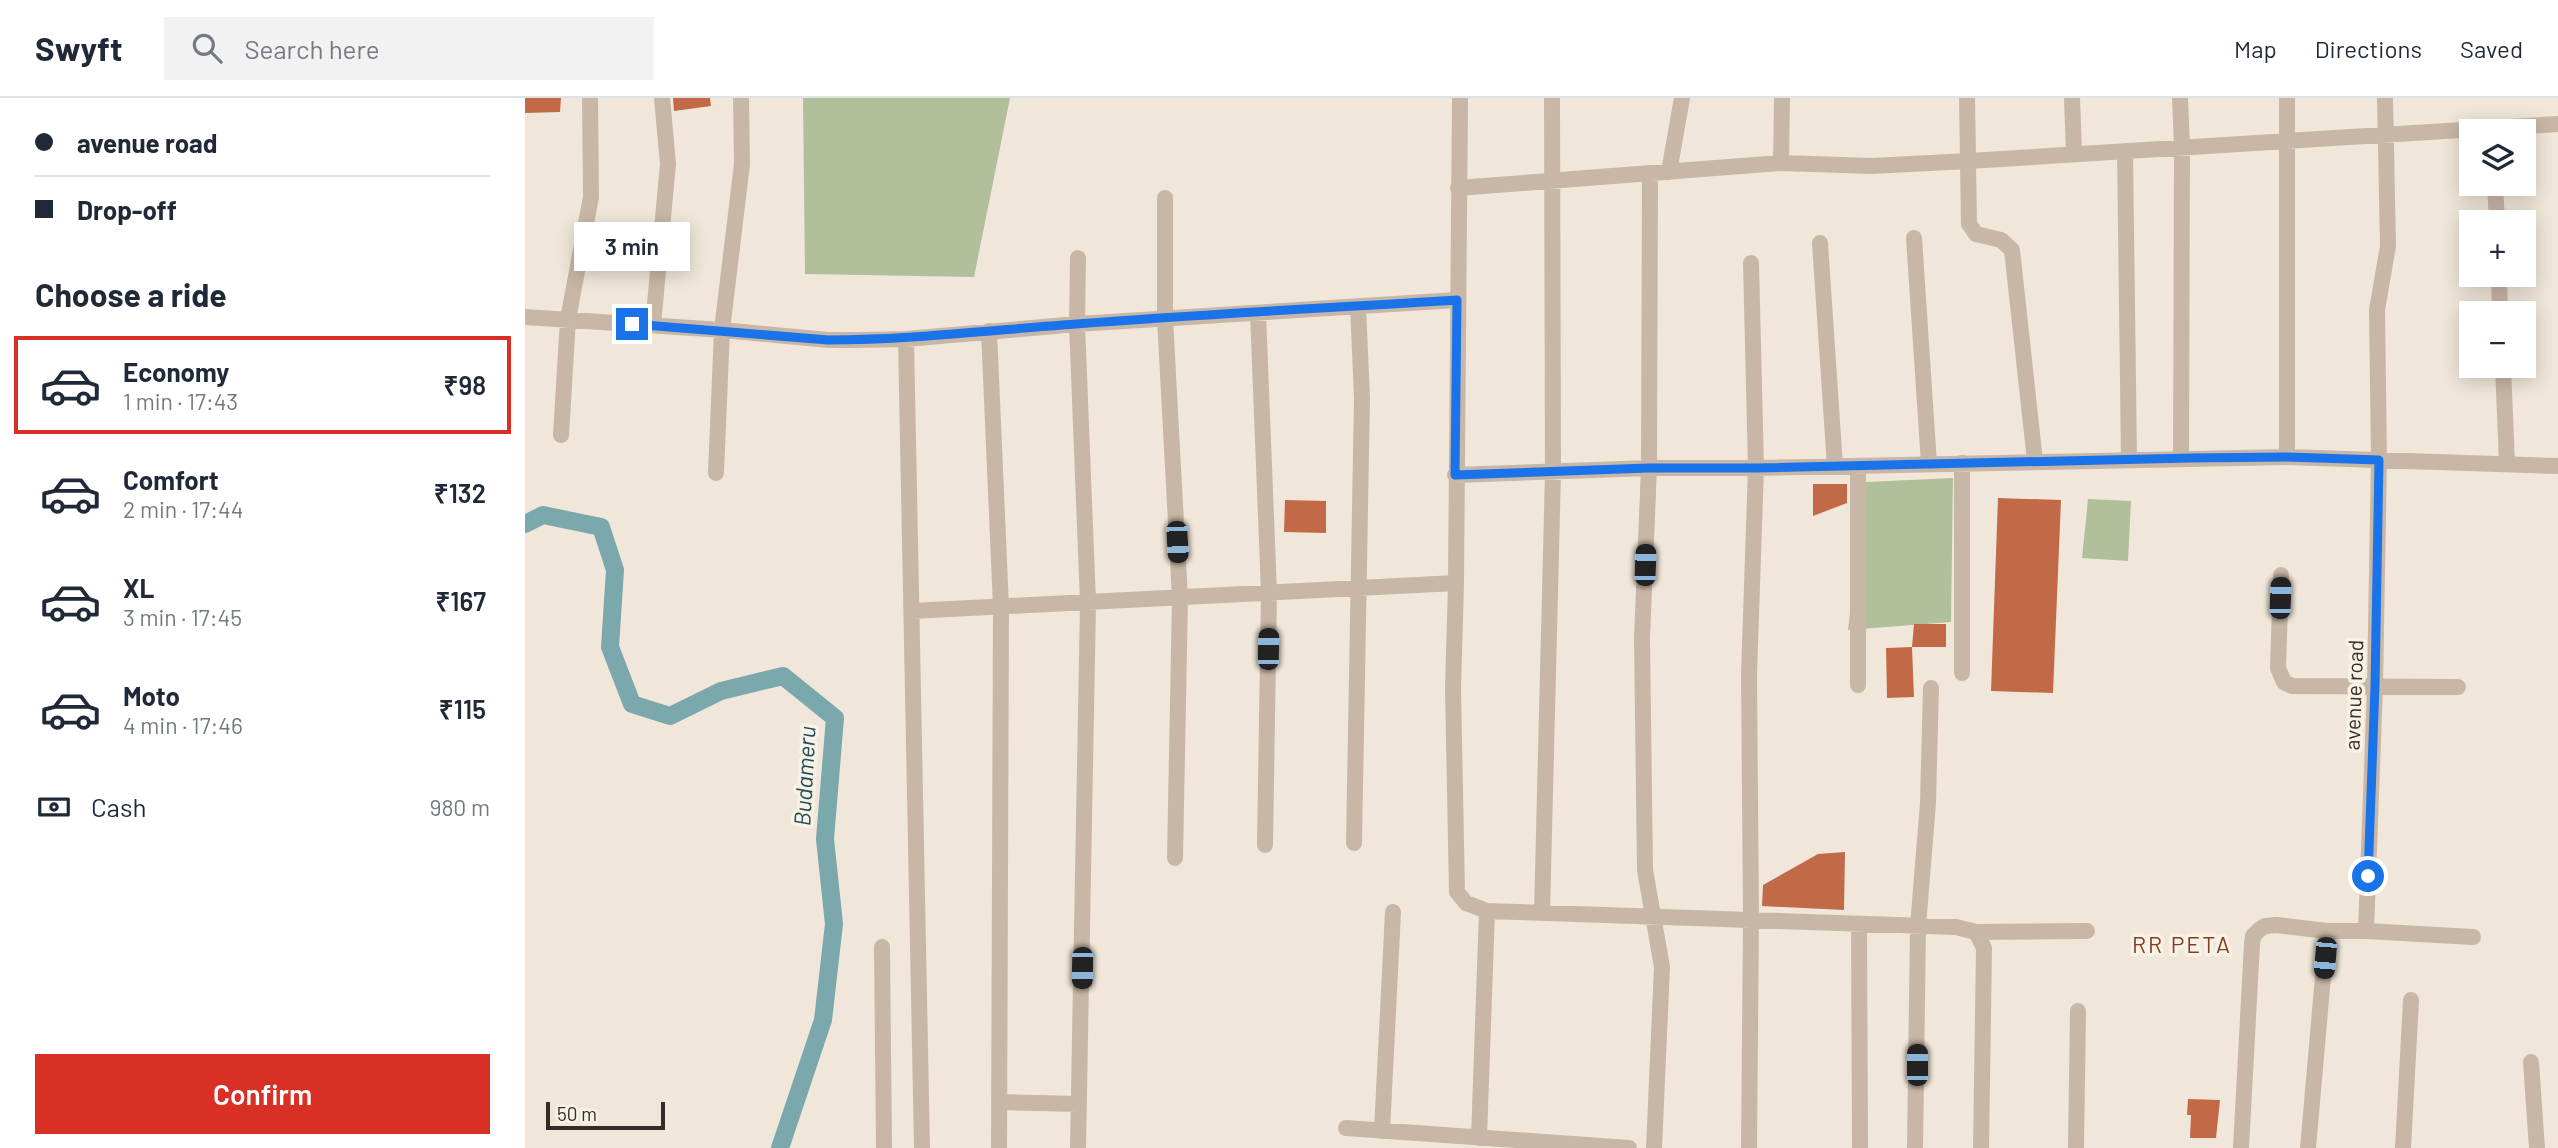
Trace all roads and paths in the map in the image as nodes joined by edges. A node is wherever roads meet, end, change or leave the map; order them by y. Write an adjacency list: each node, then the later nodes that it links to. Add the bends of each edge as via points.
1 (590, 98): 37 (street, via 591,197)
2 (662, 98): 39 (street, via 668,164)
3 (741, 98): 40 (street, via 742,164)
4 (1460, 98): 26 (street)
5 (1552, 98): 25 (street)
6 (1682, 98): 23 (street)
7 (1783, 98): 22 (street)
8 (1967, 98): 21 (street)
9 (2072, 98): 20 (street)
10 (2180, 98): 18 (street)
11 (2287, 98): 17 (street)
12 (2385, 98): 16 (street, avenue road)
13 (2558, 124): 14 (street)
14 (2536, 126)
15 (2459, 132): 16 (street)
16 (2387, 136): 17 (street); 48 (street, avenue road, via 2388,246 2377,310)
17 (2288, 142): 18 (street); 45 (street)
18 (2182, 147): 19 (street); 46 (street)
19 (2125, 151): 20 (street); 47 (street)
20 (2074, 154): 21 (street)
21 (1969, 161): 22 (street, via 1872,166); 49 (street, via 1969,224 1979,236 2008,244 2014,257)
22 (1781, 163): 23 (street)
23 (1669, 172): 24 (street)
24 (1650, 173): 25 (street); 56 (street)
25 (1554, 181): 26 (street); 58 (street)
26 (1458, 188): 32 (street)
27 (1165, 198): 36 (street)
28 (1914, 238): 51 (street)
29 (1820, 243): 53 (street)
30 (1078, 258): 38 (street)
31 (1751, 263): 57 (street)
32 (1457, 300): 33 (street); 60 (street)
33 (1358, 306): 34 (street); 63 (street, via 1362,398)
34 (1258, 313): 36 (street); 64 (street)
35 (525, 317): 37 (street)
36 (1165, 318): 38 (street); 65 (street)
37 (568, 319): 39 (street); 44 (street)
38 (1077, 324): 41 (street); 66 (street)
39 (653, 325): 40 (street)
40 (722, 330): 42 (street, via 828,340); 59 (street)
41 (989, 331): 42 (street); 67 (street)
42 (906, 338): 68 (street)
43 (2503, 378): 52 (street)
44 (561, 435)
45 (2287, 457): 46 (street); 48 (street)
46 (2181, 458): 47 (street)
47 (2129, 459): 49 (street)
48 (2379, 460): 52 (street); 71 (street, avenue road)
49 (2035, 461): 50 (street)
50 (1962, 463): 51 (street); 69 (street)
51 (1929, 464): 54 (street)
52 (2507, 464): 55 (street)
53 (1835, 466): 54 (street); 57 (street)
54 (1858, 466): 70 (street)
55 (2558, 466)
56 (1649, 468): 57 (street); 58 (street); 80 (street, via 1642,638 1646,870)
57 (1756, 468): 81 (street, via 1749,674)
58 (1553, 472): 60 (street); 79 (street)
59 (716, 473)
60 (1455, 475): 62 (street)
61 (2281, 575): 71 (street, via 2278,668 2284,682 2292,686)
62 (1456, 583): 63 (street); 77 (street, via 1456,883 1462,899)
63 (1358, 589): 64 (street); 74 (street)
64 (1269, 593): 65 (street); 75 (street)
65 (1180, 598): 66 (street); 76 (street)
66 (1087, 602): 67 (street); 94 (street)
67 (1001, 607): 68 (street); 93 (street)
68 (912, 611): 99 (street)
69 (1962, 673)
70 (1858, 685)
71 (2375, 686): 72 (street); 86 (street, avenue road)
72 (2458, 687)
73 (1931, 688): 83 (street)
74 (1354, 843)
75 (1265, 845)
76 (1175, 858)
77 (1487, 911): 79 (street); 97 (street)
78 (1393, 912): 96 (street)
79 (1542, 914): 80 (street)
80 (1654, 918): 81 (street); 103 (street, via 1662,967)
81 (1751, 919): 82 (street); 104 (street)
82 (1859, 925): 83 (street); 105 (street)
83 (1918, 926): 87 (street); 106 (street)
84 (2087, 930): 87 (street)
85 (2327, 931): 86 (street); 109 (street, via 2276,925 2265,926 2253,936); 110 (street)
86 (2366, 931): 88 (street)
87 (1976, 932): 107 (street, via 1985,948)
88 (2473, 937)
89 (882, 947): 98 (street)
90 (2411, 1000): 111 (street)
91 (2078, 1011): 108 (street)
92 (2531, 1062): 112 (street)
93 (999, 1102): 94 (street); 100 (street)
94 (1079, 1104): 101 (street)
95 (1346, 1128): 96 (street)
96 (1382, 1131): 97 (street)
97 (1479, 1138): 102 (street)
98 (884, 1148)
99 (922, 1148)
100 (999, 1148)
101 (1078, 1148)
102 (1629, 1148)
103 (1654, 1148)
104 (1749, 1148)
105 (1860, 1148)
106 (1916, 1148)
107 (1981, 1148)
108 (2077, 1148)
109 (2241, 1148)
110 (2308, 1148)
111 (2403, 1148)
112 (2537, 1148)

